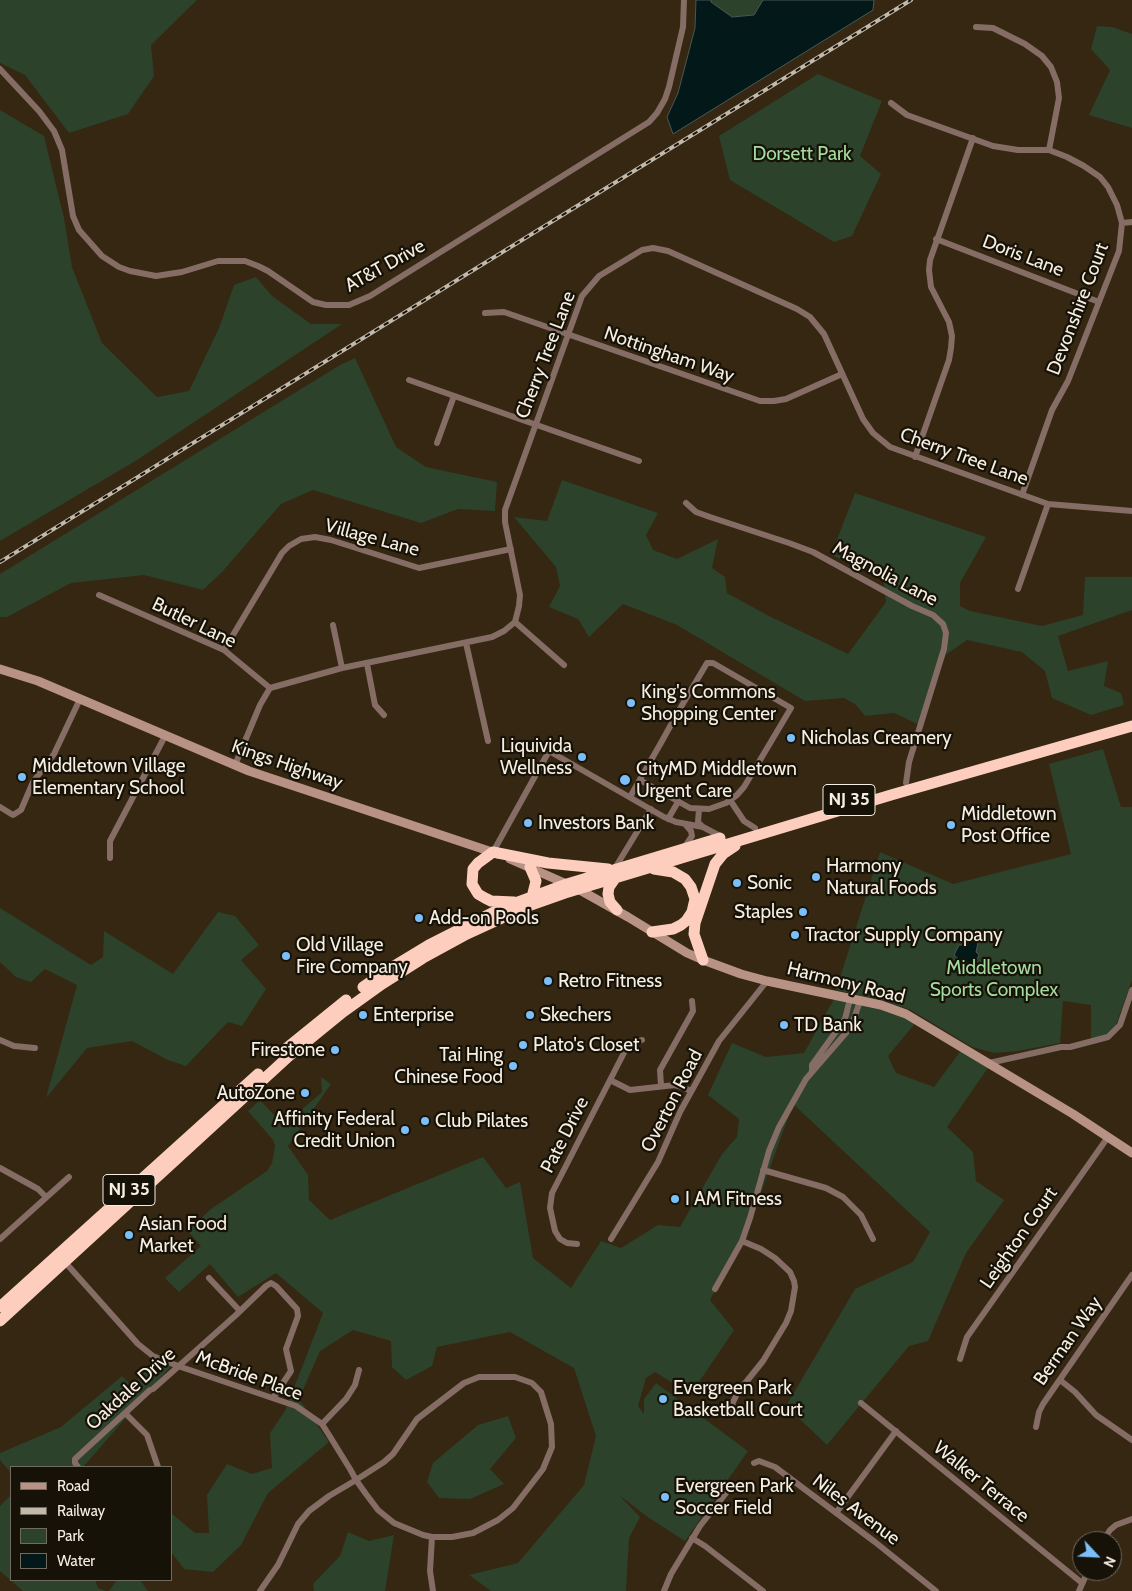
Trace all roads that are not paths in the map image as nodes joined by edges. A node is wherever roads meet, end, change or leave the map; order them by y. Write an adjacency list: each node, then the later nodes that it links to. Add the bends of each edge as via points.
1 (684, 0): 5 (street, AT&T Drive, via 683,27 669,87 649,122 370,296 349,305 313,302 263,268 245,261 218,261 156,276 130,271 102,256 79,230 73,216 62,150 54,131)
2 (976, 27): 8 (street, via 993,28 1025,44 1051,67 1059,98)
3 (0, 69): 5 (street, AT&T Drive)
4 (0, 75): 5 (street)
5 (10, 80)
6 (891, 103): 7 (street, Devonshire Court, via 907,115)
7 (973, 138): 8 (street, Devonshire Court, via 1007,148); 11 (street)
8 (1049, 150): 10 (street, Devonshire Court, via 1100,177 1114,197)
9 (1132, 222): 10 (street)
10 (1122, 223): 12 (street, Devonshire Court, via 1119,250)
11 (936, 239): 12 (street, Doris Lane); 20 (street, via 929,280 949,322 952,348)
12 (1099, 302): 22 (street, Devonshire Court, via 1068,381 1052,410)
13 (485, 313): 14 (street, Nottingham Way, via 504,312)
14 (567, 334): 15 (street, Nottingham Way, via 760,401 786,399); 15 (street, Cherry Tree Lane, via 578,303 591,284 636,253 658,248 803,312 821,330); 18 (street, Cherry Tree Lane)
15 (842, 374): 20 (street, Cherry Tree Lane, via 873,433 890,447)
16 (409, 380): 17 (street)
17 (454, 396): 18 (street); 19 (street)
18 (535, 424): 21 (street); 26 (street, Cherry Tree Lane, via 504,510)
19 (437, 443)
20 (915, 457): 22 (street, Cherry Tree Lane)
21 (640, 461)
22 (1022, 495): 24 (street, Cherry Tree Lane)
23 (686, 503): 46 (street, Magnolia Lane, via 696,512 812,552 933,615 943,624 946,633 944,649 908,762)
24 (1048, 504): 25 (street, Cherry Tree Lane); 27 (street)
25 (1132, 511)
26 (511, 549): 29 (street, Cherry Tree Lane, via 520,595); 32 (street, Village Lane, via 419,568 331,540 301,539 282,553)
27 (1018, 589)
28 (99, 595): 32 (street, Butler Lane)
29 (514, 622): 31 (street, via 499,634); 34 (street)
30 (333, 625): 35 (street)
31 (466, 643): 33 (street); 43 (street)
32 (224, 650): 37 (street, Butler Lane)
33 (367, 664): 35 (street); 39 (street, via 375,705)
34 (564, 665)
35 (342, 668): 37 (street)
36 (0, 669): 38 (street, Kings Highway, via 38,681)
37 (270, 688): 44 (street)
38 (80, 700): 42 (street, Kings Highway); 50 (street, via 54,754 33,782 21,810 13,815)
39 (384, 715)
40 (1132, 718): 46 (highway, NJ 35)
41 (1132, 726): 58 (highway, NJ 35)
42 (165, 736): 44 (street, Kings Highway); 61 (street, via 110,841)
43 (488, 741)
44 (235, 765): 60 (street, Kings Highway)
45 (640, 780): 47 (street); 48 (street, via 706,664 711,662 792,708 744,787); 49 (street)
46 (906, 784): 56 (highway, NJ 35)
47 (630, 797): 51 (street); 60 (street, via 549,751)
48 (730, 800): 52 (street); 56 (street, via 744,821)
49 (678, 802): 52 (street); 53 (street)
50 (0, 807)
51 (651, 809): 53 (street); 64 (street)
52 (699, 810): 55 (street, via 698,822)
53 (668, 818): 54 (street)
54 (685, 824): 55 (street); 59 (street, via 692,836)
55 (702, 827): 57 (street)
56 (755, 828): 57 (highway, NJ 35)
57 (724, 837): 59 (highway, NJ 35)
58 (748, 838): 63 (highway, NJ 35); 70 (highway, via 723,854 712,870 694,928)
59 (683, 849): 64 (highway, NJ 35)
60 (493, 852): 62 (street, Kings Highway); 64 (highway); 67 (highway, via 474,869 475,889 491,901)
61 (110, 858)
62 (530, 867): 65 (street, Kings Highway); 66 (highway, via 536,881)
63 (644, 869): 64 (highway, NJ 35); 69 (highway, via 666,870 681,876 691,887 695,899 692,912 681,925)
64 (615, 873): 65 (highway, NJ 35); 68 (highway, via 608,894)
65 (572, 886): 66 (highway, NJ 35); 68 (street, Harmony Road); 95 (highway, NJ 35, via 467,934 363,997 289,1056)
66 (532, 897): 67 (highway, NJ 35)
67 (518, 902): 99 (highway, NJ 35, via 423,948 331,1011)
68 (617, 910): 69 (street, Harmony Road)
69 (652, 932): 70 (street, Harmony Road)
70 (703, 960): 71 (street, Harmony Road)
71 (767, 981): 73 (street, Harmony Road); 83 (street, Overton Road, via 719,1041)
72 (1132, 990): 79 (street, via 1120,1024 1108,1037)
73 (850, 999): 75 (street, Harmony Road); 80 (street, via 843,1024 812,1065)
74 (692, 1001): 82 (street, via 693,1011 660,1070)
75 (860, 1001): 79 (street, Harmony Road, via 906,1014); 80 (street, via 851,1027)
76 (0, 1040): 78 (street, via 14,1046)
77 (642, 1040): 81 (street, Pate Drive, via 628,1045)
78 (35, 1048)
79 (988, 1063): 84 (street, Harmony Road)
80 (812, 1072): 87 (street, via 779,1127)
81 (610, 1080): 82 (street, via 630,1090); 94 (street, Pate Drive, via 552,1193 550,1208 555,1231 567,1243)
82 (661, 1086): 83 (street, via 682,1087)
83 (691, 1092): 91 (street, Overton Road, via 658,1162)
84 (1108, 1137): 85 (street, Harmony Road); 102 (street, Leighton Court, via 967,1337)
85 (1132, 1153)
86 (0, 1168): 89 (street, via 38,1189)
87 (762, 1170): 92 (street, via 826,1188 843,1197 861,1215); 93 (street)
88 (69, 1177): 89 (street)
89 (46, 1197): 90 (street)
90 (0, 1239)
91 (611, 1239)
92 (873, 1239)
93 (742, 1241): 98 (street); 108 (street, via 775,1258 790,1272 795,1287 786,1323 763,1361 738,1392)
94 (577, 1244)
95 (64, 1261): 101 (highway, NJ 35); 103 (street, McBride Place, via 138,1344 154,1356)
96 (1132, 1275): 105 (street, Berman Way)
97 (209, 1278): 100 (street)
98 (715, 1289)
99 (0, 1307)
100 (238, 1313): 103 (street, Oakdale Drive); 106 (street, Oakdale Drive, via 271,1284 297,1308 298,1316 286,1349 291,1371)
101 (0, 1321)
102 (960, 1359)
103 (178, 1366): 106 (street, McBride Place); 109 (street, Oakdale Drive)
104 (360, 1370): 110 (street, via 356,1385 346,1400)
105 (1060, 1380): 111 (street, Berman Way, via 1041,1408); 113 (street, via 1096,1415)
106 (273, 1398): 110 (street, McBride Place, via 303,1410)
107 (861, 1403): 112 (street, Walker Terrace)
108 (731, 1412)
109 (125, 1413): 115 (street, Oakdale Drive, via 75,1459); 116 (street, via 146,1435)
110 (322, 1424): 117 (street, McBride Place)
111 (1036, 1427)
112 (896, 1431): 119 (street); 124 (street, Walker Terrace)
113 (1132, 1440)
114 (754, 1463): 119 (street, Niles Avenue, via 775,1468)
115 (77, 1466)
116 (158, 1466)
117 (356, 1480): 122 (street, McBride Place, via 386,1517 404,1528); 122 (street, via 390,1458 417,1419 470,1380 483,1376 515,1377 532,1383 541,1392 552,1428 552,1447 543,1469 513,1508 498,1520 472,1533); 125 (street, via 318,1503 303,1518)
118 (730, 1488): 123 (street)
119 (836, 1513): 129 (street, Niles Avenue)
120 (1132, 1519): 121 (street)
121 (1109, 1531)
122 (432, 1537): 126 (street, via 430,1571)
123 (692, 1538): 127 (street); 128 (street)
124 (1082, 1583): 130 (street)
125 (260, 1591)
126 (433, 1591)
127 (664, 1591)
128 (763, 1591)
129 (936, 1591)
130 (1079, 1591)

